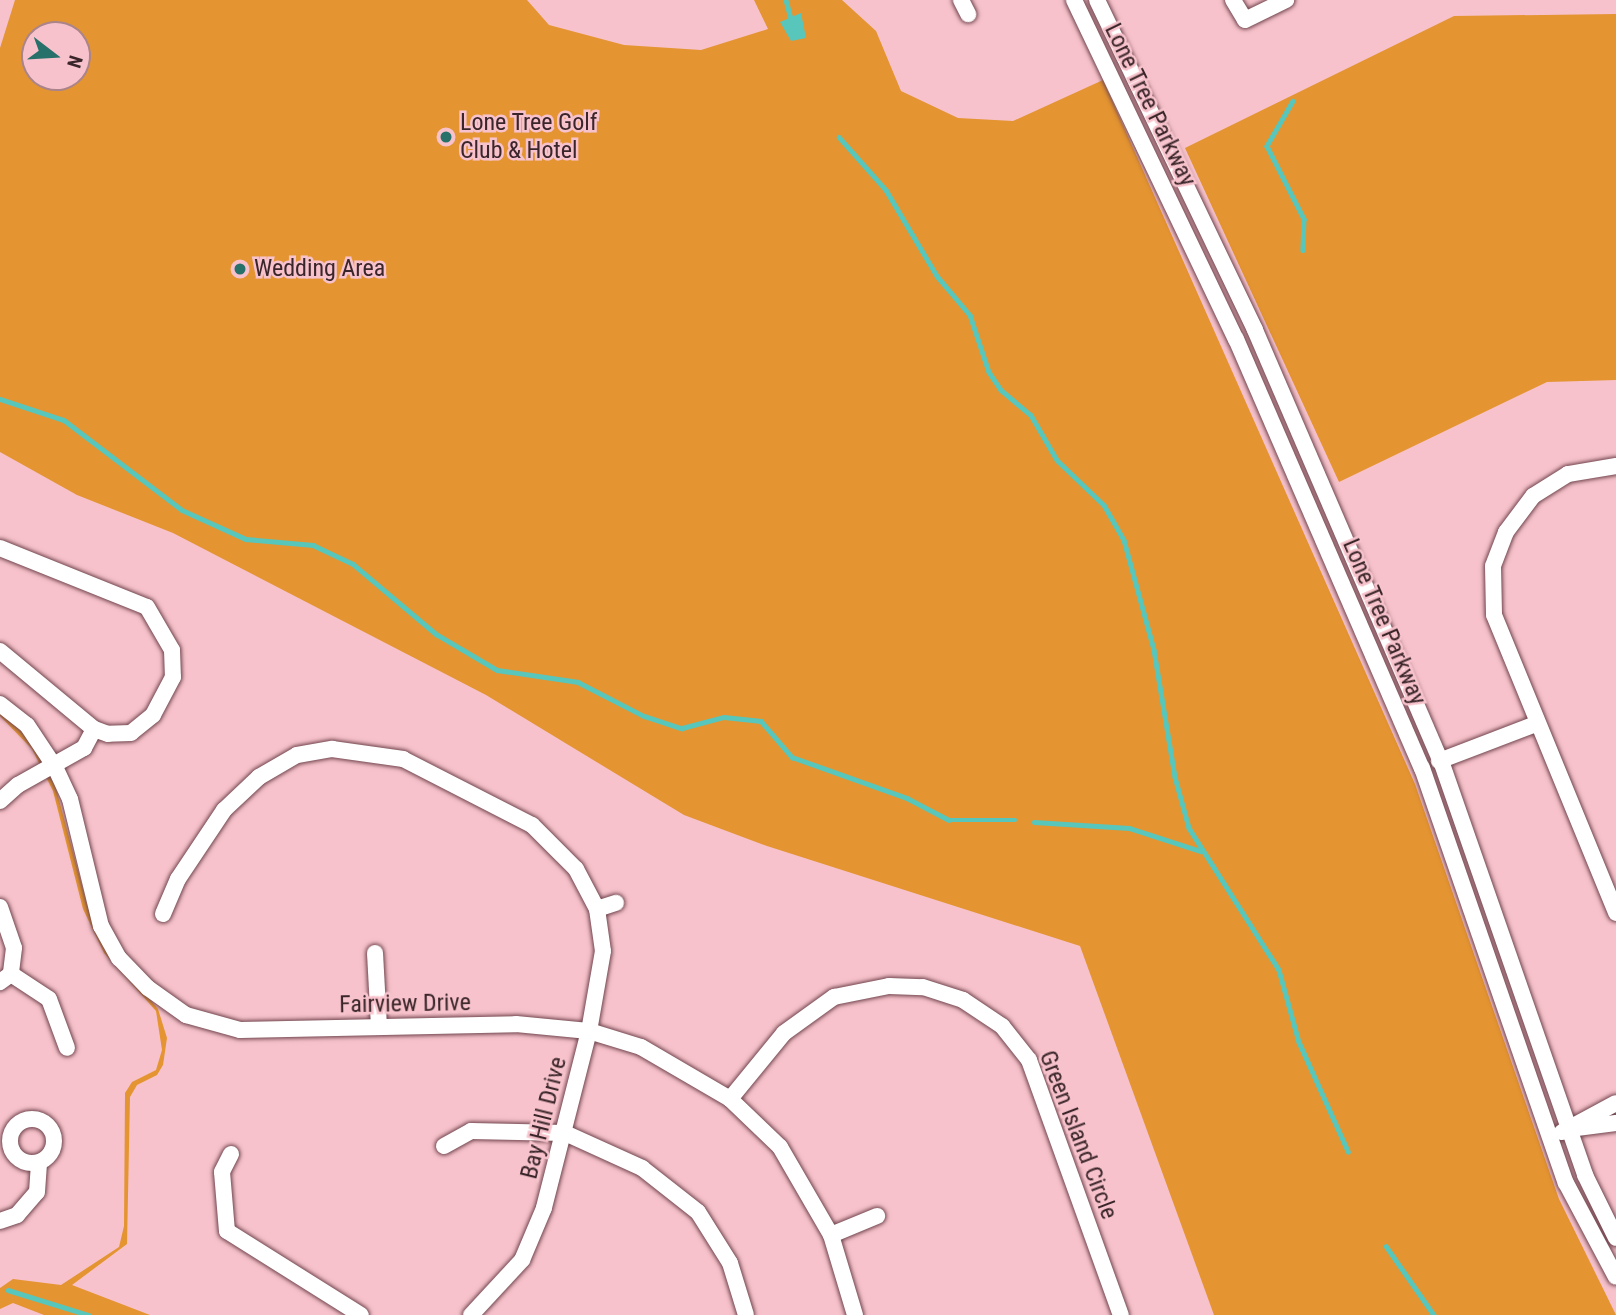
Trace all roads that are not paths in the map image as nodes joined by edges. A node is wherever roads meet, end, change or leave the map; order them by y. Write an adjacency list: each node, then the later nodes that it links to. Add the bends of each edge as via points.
1 (1074, 0): 11 (street, Lone Tree Parkway)
2 (1097, 0): 11 (street, Lone Tree Parkway, via 1255,330)
3 (1233, 0): 4 (street, via 1245,20)
4 (1286, 0)
5 (1616, 466): 9 (street, via 1568,474 1533,496 1506,532 1493,566 1494,615)
6 (0, 548): 10 (street, via 146,607 172,650 173,677 153,715 131,733)
7 (0, 651): 10 (street)
8 (0, 704): 12 (street, Fairview Drive, via 27,725)
9 (1536, 724): 11 (street); 17 (street)
10 (94, 729): 12 (street, via 84,748)
11 (1432, 764): 29 (street, Lone Tree Parkway); 31 (street, Lone Tree Parkway)
12 (55, 767): 13 (street, via 18,785); 23 (street, Fairview Drive, via 71,799 101,926 119,958 148,988 186,1015 240,1030)
13 (0, 801)
14 (616, 903): 16 (street)
15 (0, 907): 20 (street, via 14,948)
16 (597, 909): 18 (street, Bay Hill Drive, via 576,869 532,825 402,759 295,747 224,810 178,879); 24 (street, Bay Hill Drive, via 603,951)
17 (1616, 913)
18 (163, 914)
19 (375, 953): 23 (street)
20 (5, 978): 25 (street, via 49,999)
21 (826, 982): 22 (street)
22 (834, 997): 26 (street, Green Island Circle, via 784,1033); 44 (street, Green Island Circle, via 888,986 923,988 962,1000 1002,1026 1029,1060)
23 (379, 1027): 24 (street, Fairview Drive, via 516,1024)
24 (589, 1031): 26 (street, Fairview Drive, via 641,1047); 30 (street, Bay Hill Drive)
25 (66, 1048)
26 (730, 1099): 37 (street, Fairview Drive, via 780,1147)
27 (1616, 1103): 29 (street)
28 (1616, 1123): 29 (street)
29 (1569, 1129): 31 (street); 38 (street, Lone Tree Parkway)
30 (565, 1133): 32 (street, via 471,1131); 41 (street, Bay Hill Drive, via 544,1208 522,1260); 42 (street, via 642,1168 698,1212 730,1263)
31 (1550, 1136): 39 (street, Lone Tree Parkway, via 1587,1228)
32 (444, 1146)
33 (231, 1154): 40 (street, via 222,1172 227,1231)
34 (39, 1163): 36 (street, via 37,1192 17,1215)
35 (877, 1216): 37 (street)
36 (0, 1221)
37 (831, 1235): 43 (street, Fairview Drive)
38 (1616, 1238)
39 (1616, 1277)
40 (361, 1315)
41 (471, 1315)
42 (746, 1315)
43 (855, 1315)
44 (1121, 1315)

